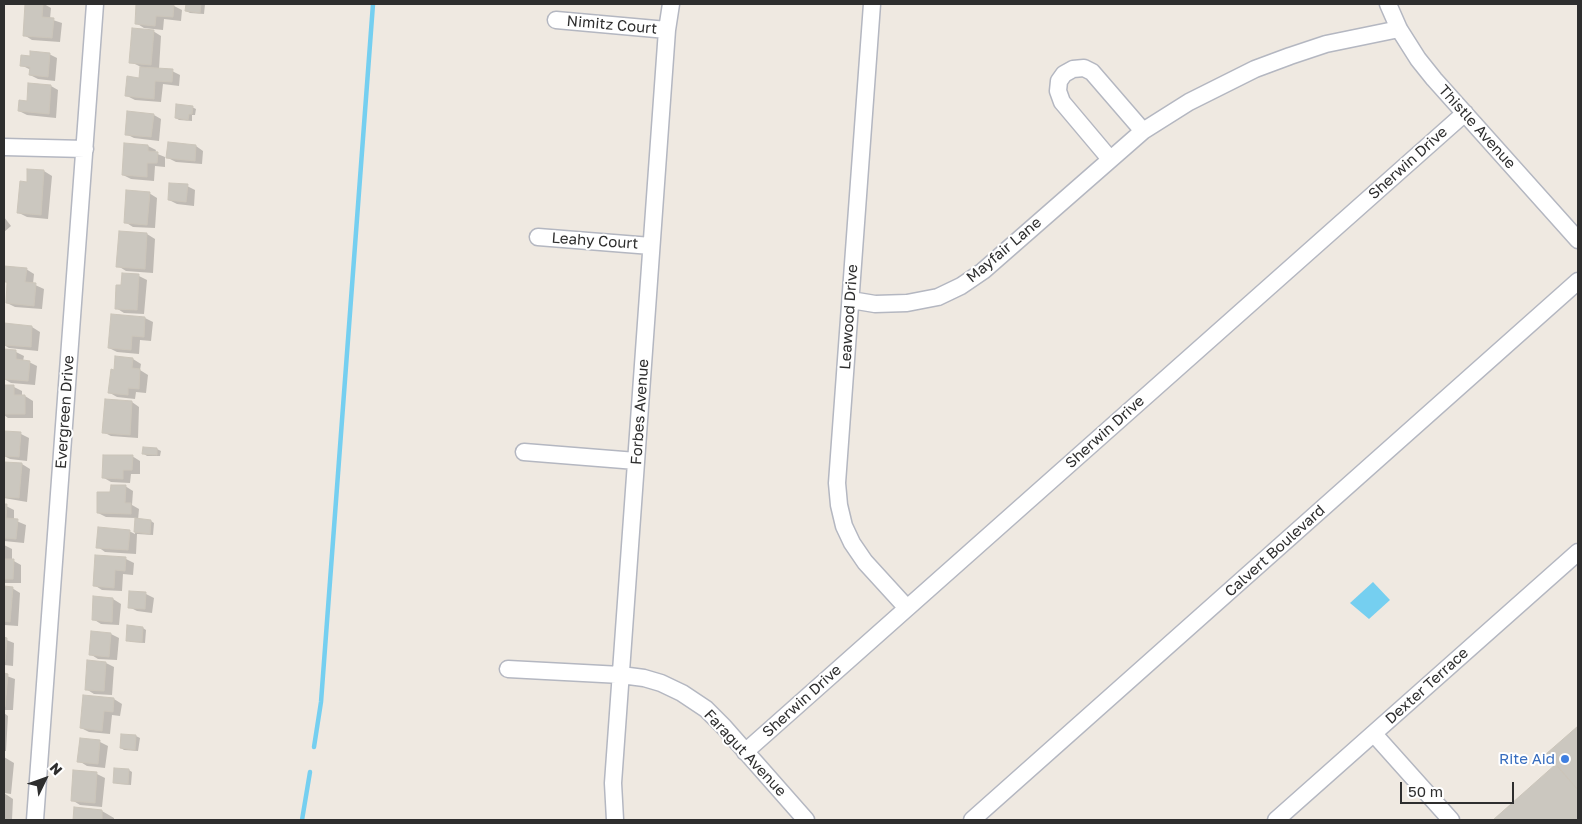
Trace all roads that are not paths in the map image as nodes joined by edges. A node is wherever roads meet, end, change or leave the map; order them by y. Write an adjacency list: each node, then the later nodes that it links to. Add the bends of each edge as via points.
1 (95, 4): 11 (street, Evergreen Drive)
2 (671, 4): 6 (street, Forbes Avenue)
3 (872, 4): 17 (street, Leawood Drive)
4 (1388, 4): 7 (street, Thistle Avenue)
5 (556, 20): 6 (street, Nimitz Court)
6 (667, 30): 15 (street, Forbes Avenue)
7 (1400, 30): 8 (street, Thistle Avenue, via 1418,59); 9 (street, Mayfair Lane, via 1326,44 1255,69 1189,102)
8 (1465, 113): 14 (street, Thistle Avenue); 21 (street, Sherwin Drive)
9 (1143, 131): 12 (street, Mayfair Lane); 12 (street, via 1092,72 1084,68 1064,74 1058,91 1062,102)
10 (4, 147): 11 (street)
11 (85, 149): 26 (street, Evergreen Drive)
12 (1110, 159): 17 (street, Mayfair Lane, via 983,272 961,286 938,297 907,303 875,304)
13 (538, 237): 15 (street, Leahy Court)
14 (1578, 240)
15 (651, 246): 19 (street, Forbes Avenue)
16 (1578, 282): 29 (street, Calvert Boulevard)
17 (851, 300): 21 (street, Leawood Drive, via 837,483 839,505 844,526 856,549)
18 (524, 452): 19 (street)
19 (636, 461): 23 (street, Forbes Avenue)
20 (1578, 552): 24 (street, Dexter Terrace)
21 (907, 608): 25 (street, Sherwin Drive)
22 (508, 669): 23 (street, Faragut Avenue)
23 (621, 675): 25 (street, Faragut Avenue, via 661,683 682,693 706,710); 27 (street, Forbes Avenue, via 613,783)
24 (1374, 734): 30 (street, Dexter Terrace); 31 (street)
25 (745, 752): 28 (street, Faragut Avenue)
26 (35, 820)
27 (615, 820)
28 (806, 820)
29 (972, 820)
30 (1276, 820)
31 (1451, 820)

